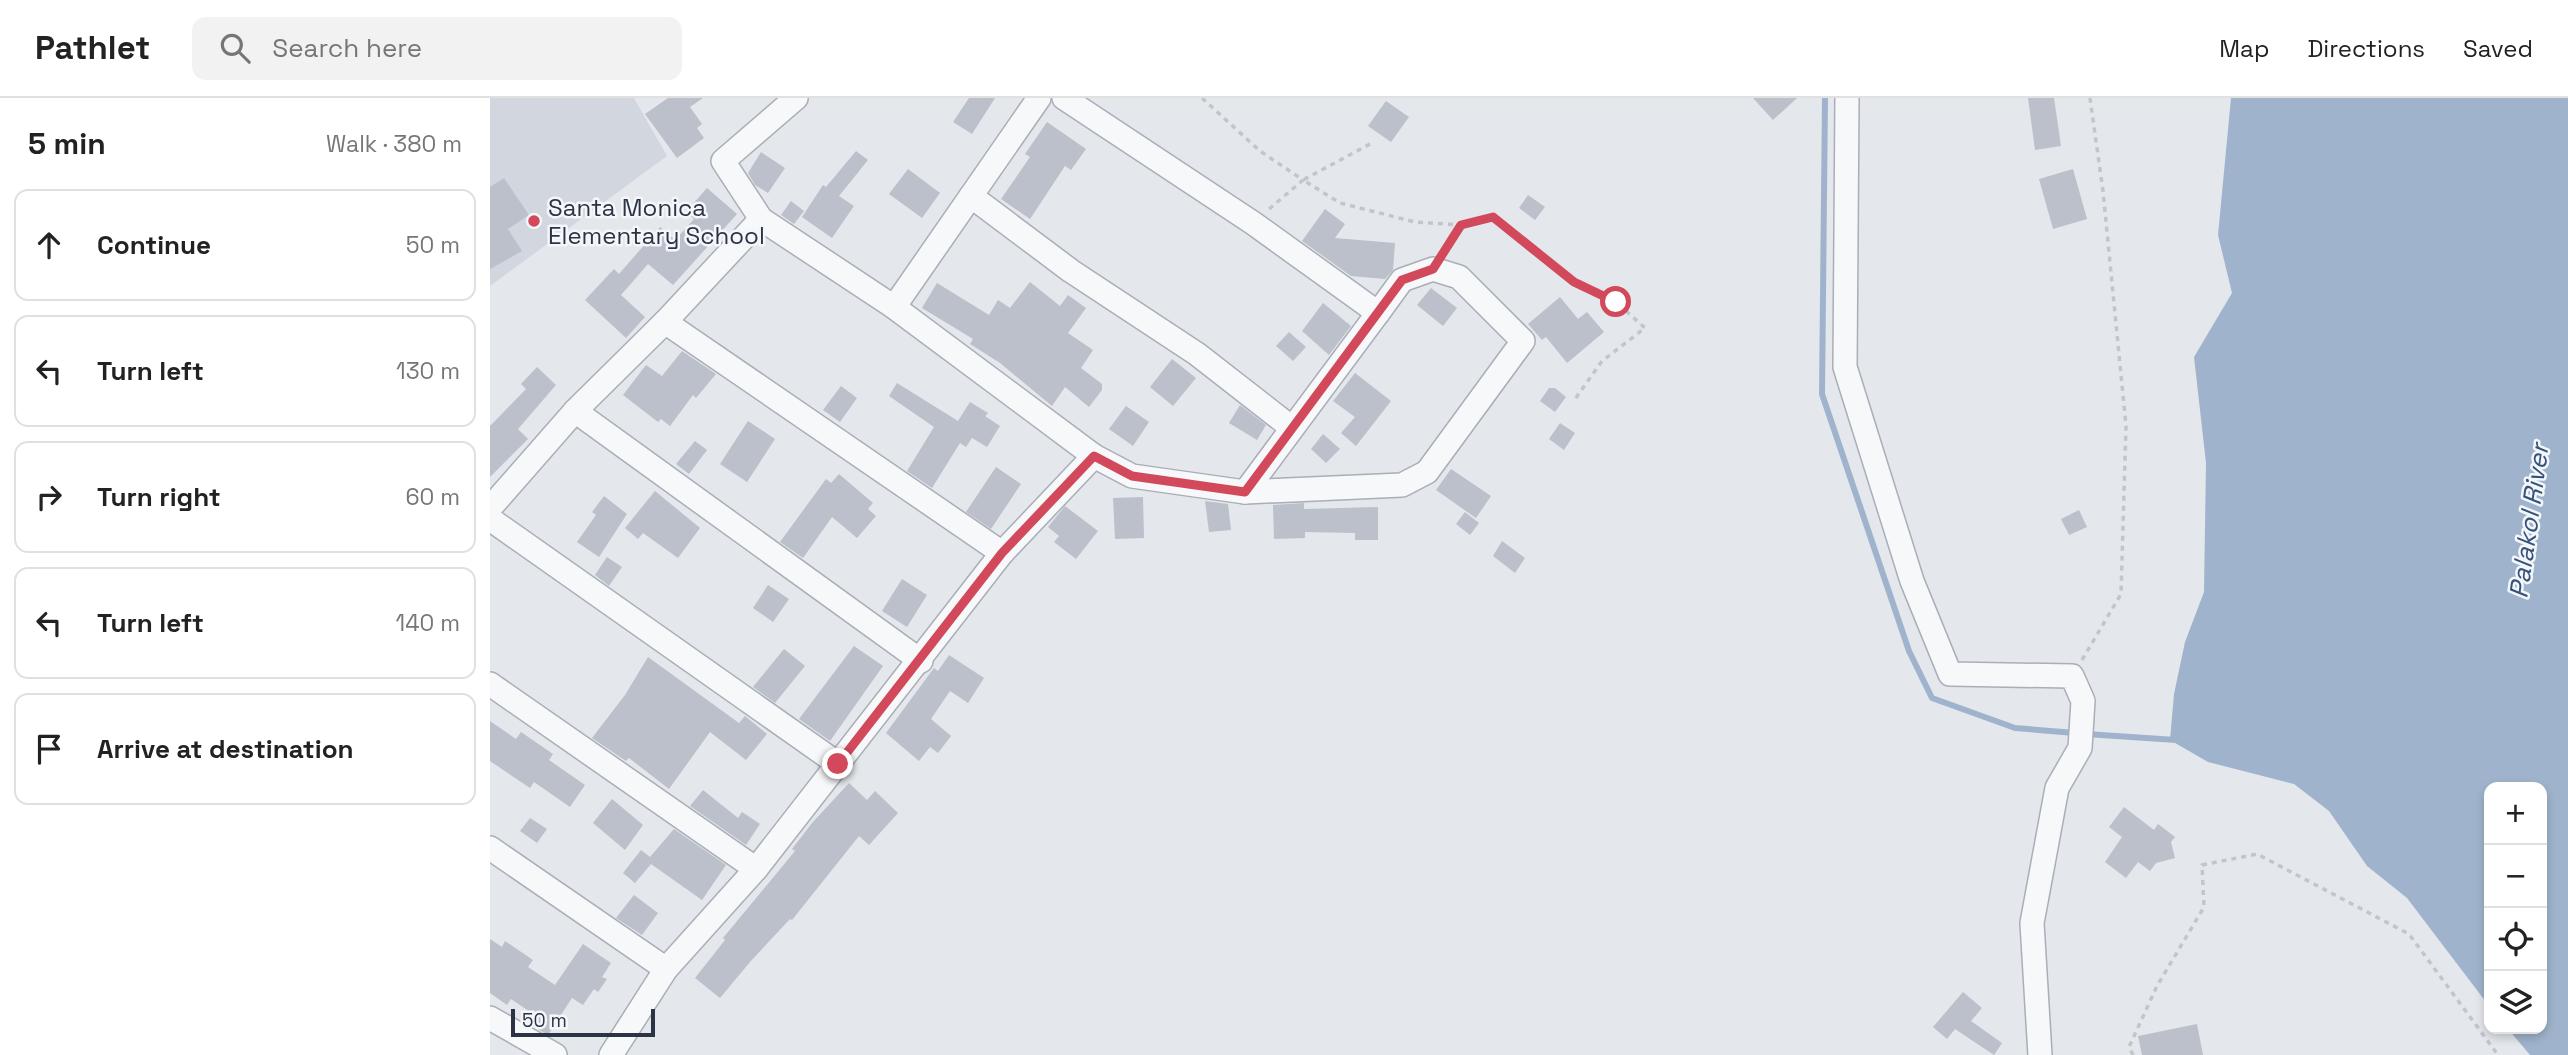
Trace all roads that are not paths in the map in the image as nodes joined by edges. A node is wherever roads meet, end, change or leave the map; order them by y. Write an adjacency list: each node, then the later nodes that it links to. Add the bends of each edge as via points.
1 (796, 98): 6 (street, via 723,161)
2 (1038, 98): 5 (street)
3 (1064, 98): 8 (street, via 1253,223)
4 (1847, 98): 26 (street, via 1844,368 1912,581 1950,674 2073,676 2083,701 2080,748 2057,788 2032,923)
5 (971, 196): 7 (street); 11 (street, via 1071,271 1197,354)
6 (761, 219): 7 (street); 9 (street)
7 (894, 307): 12 (street)
8 (1378, 313): 11 (street); 13 (street, via 1402,280 1433,269 1459,276 1523,341 1427,472 1402,485)
9 (665, 322): 10 (street); 16 (street)
10 (575, 411): 14 (street); 17 (street)
11 (1292, 428): 13 (street)
12 (1094, 456): 13 (street, via 1132,476); 16 (street)
13 (1245, 492)
14 (490, 508)
15 (490, 519): 19 (street)
16 (1002, 553): 17 (street)
17 (921, 661): 19 (street)
18 (490, 684): 21 (street)
19 (838, 764): 21 (street)
20 (490, 848): 22 (street)
21 (756, 869): 22 (street)
22 (666, 969): 25 (street)
23 (494, 1029): 24 (street)
24 (555, 1055)
25 (611, 1055)
26 (2040, 1055)

